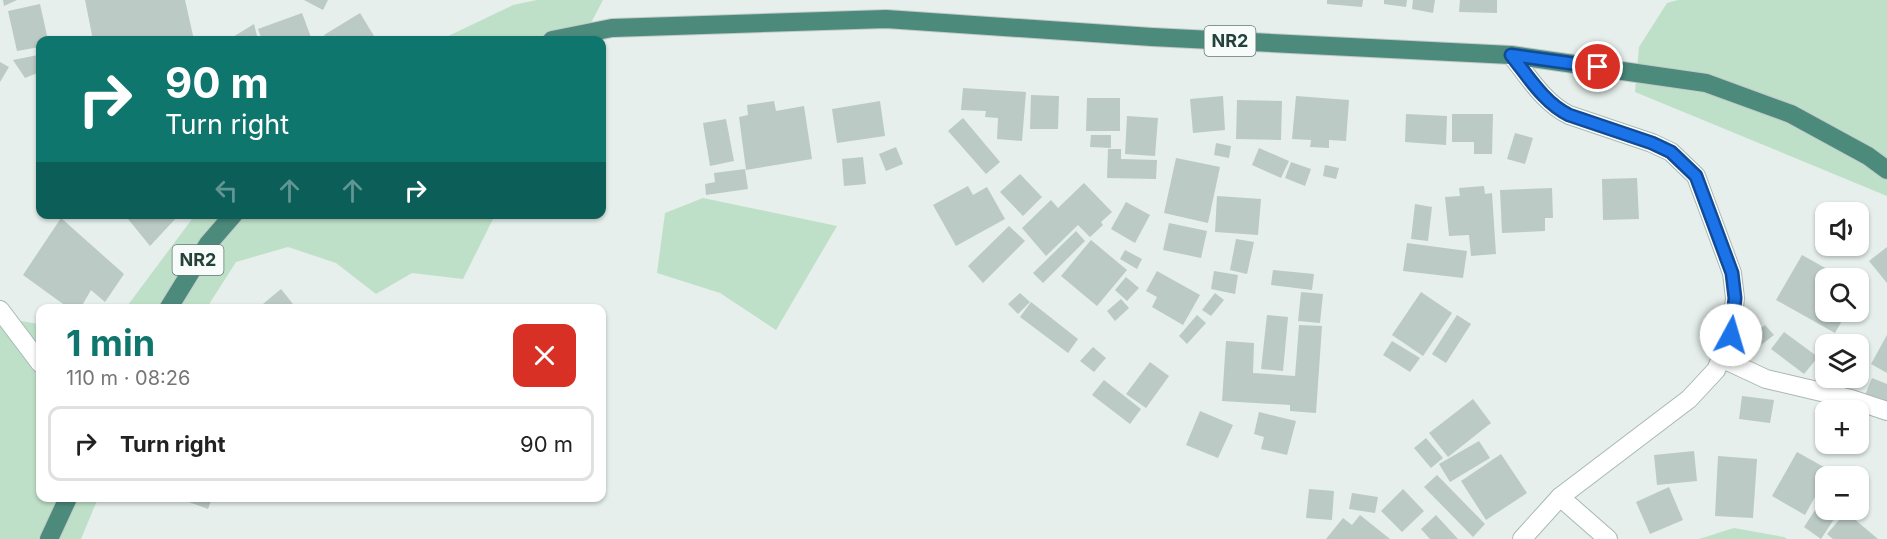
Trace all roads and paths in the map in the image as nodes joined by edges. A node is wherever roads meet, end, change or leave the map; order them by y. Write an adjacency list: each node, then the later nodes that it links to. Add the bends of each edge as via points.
1 (572, 36): 2 (highway, NR2, via 612,28 886,19 1152,38)
2 (1511, 55): 3 (highway, NR2, via 1706,83 1791,114); 8 (street, via 1558,110 1671,152 1696,176 1732,273 1735,298 1731,335)
3 (1887, 170)
4 (230, 219): 5 (highway, NR2, via 208,244)
5 (171, 304)
6 (0, 310): 7 (street)
7 (36, 358)
8 (1721, 358): 9 (street, via 1766,380); 10 (street, via 1716,370 1689,399)
9 (1887, 411)
10 (1560, 497): 13 (street); 14 (street)
11 (66, 502): 12 (highway)
12 (49, 539)
13 (1522, 539)
14 (1608, 539)

